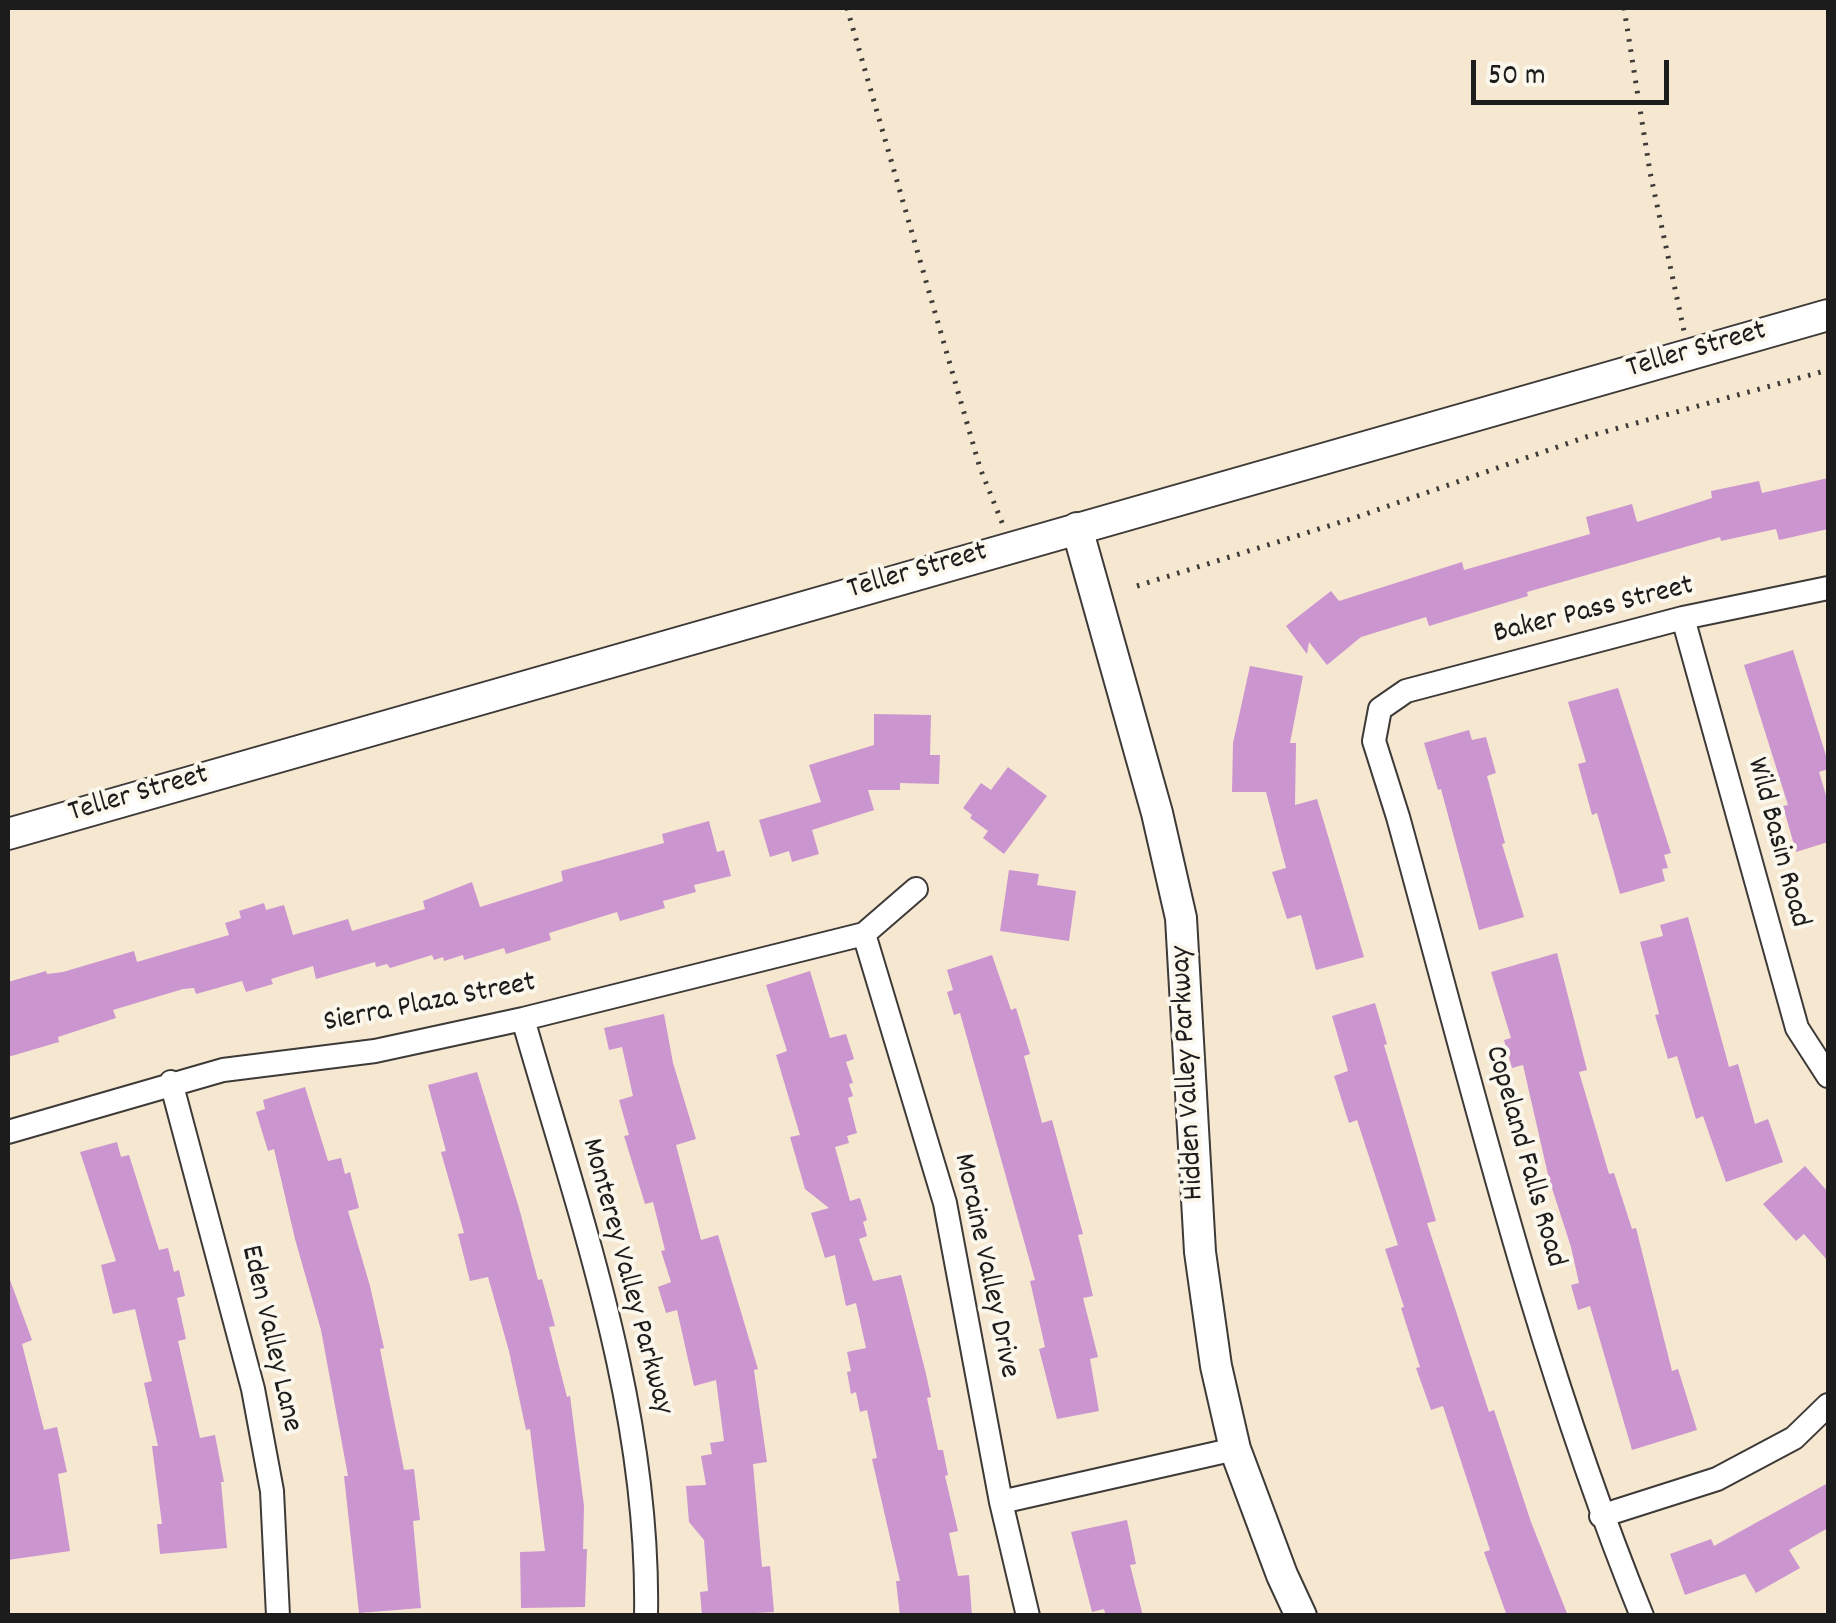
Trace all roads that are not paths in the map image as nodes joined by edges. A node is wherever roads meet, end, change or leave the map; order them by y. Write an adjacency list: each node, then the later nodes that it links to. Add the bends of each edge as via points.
1 (1828, 315): 2 (street, Teller Street)
2 (1078, 528): 6 (street, Teller Street); 14 (street, Hidden Valley Parkway, via 1181,918 1200,1252)
3 (1828, 588): 4 (street, Baker Pass Street)
4 (1683, 618): 5 (street, Baker Pass Street, via 1406,691); 10 (street, Wild Basin Road, via 1796,1028)
5 (1380, 709): 16 (street, Copeland Falls Road, via 1374,741 1525,1276)
6 (8, 834)
7 (916, 890): 8 (street)
8 (864, 934): 9 (street, Sierra Plaza Street); 15 (street, Moraine Valley Drive, via 944,1203)
9 (523, 1019): 11 (street, Sierra Plaza Street); 18 (street, Monterey Valley Parkway, via 606,1304 635,1438)
10 (1828, 1076)
11 (171, 1082): 12 (street, Sierra Plaza Street); 17 (street, Eden Valley Lane, via 253,1389 272,1491)
12 (8, 1132)
13 (1828, 1405): 16 (street, via 1794,1438 1718,1479)
14 (1235, 1449): 15 (street); 20 (street, Hidden Valley Parkway)
15 (1001, 1502): 19 (street, Moraine Valley Drive)
16 (1601, 1516): 21 (street, Copeland Falls Road)
17 (278, 1616)
18 (646, 1616)
19 (1028, 1616)
20 (1301, 1616)
21 (1642, 1616)

